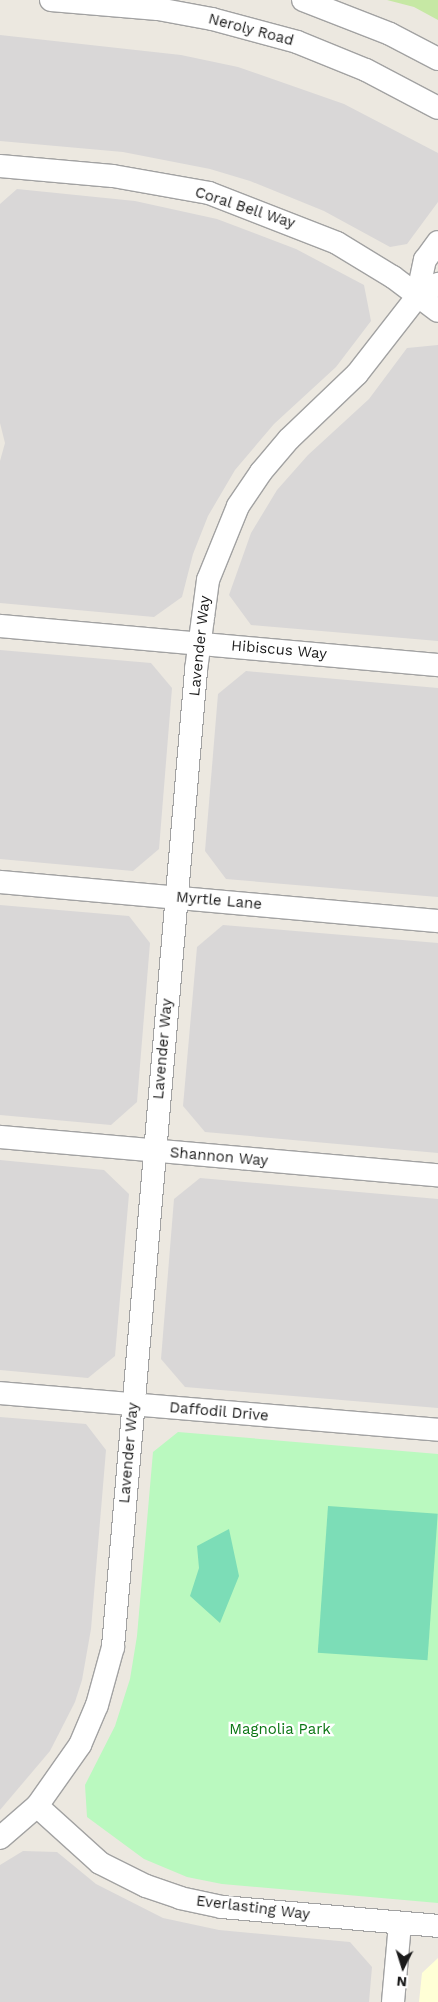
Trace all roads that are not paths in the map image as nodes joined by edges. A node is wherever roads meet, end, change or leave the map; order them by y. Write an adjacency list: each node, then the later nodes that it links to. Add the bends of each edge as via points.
1 (51, 0): 4 (street, Neroly Road, via 158,9 212,19 288,40 366,70)
2 (303, 0): 3 (street, via 390,34)
3 (438, 59)
4 (438, 108)
5 (0, 166): 8 (street, Coral Bell Way, via 113,176 209,193 337,243 393,277)
6 (438, 242): 8 (street, via 425,260)
7 (438, 284): 8 (street)
8 (417, 297): 9 (street, Coral Bell Way); 11 (street, Lavender Way, via 357,374 289,439 238,506 208,580)
9 (438, 311)
10 (0, 626): 11 (street, Hibiscus Way)
11 (199, 643): 12 (street, Hibiscus Way); 14 (street, Lavender Way)
12 (438, 664)
13 (0, 882): 14 (street, Myrtle Lane)
14 (177, 898): 15 (street, Myrtle Lane); 17 (street, Lavender Way)
15 (438, 921)
16 (0, 1137): 17 (street, Shannon Way)
17 (154, 1151): 18 (street, Shannon Way); 20 (street, Lavender Way)
18 (438, 1175)
19 (0, 1393): 20 (street, Daffodil Drive)
20 (134, 1404): 21 (street, Daffodil Drive); 22 (street, Lavender Way, via 112,1647 97,1705 80,1745)
21 (438, 1430)
22 (36, 1806): 23 (street, Lavender Way); 24 (street, Everlasting Way, via 100,1863 146,1886 180,1898 222,1907)
23 (0, 1838)
24 (400, 1923): 25 (street, Everlasting Way); 26 (street)
25 (438, 1926)
26 (394, 2002)

